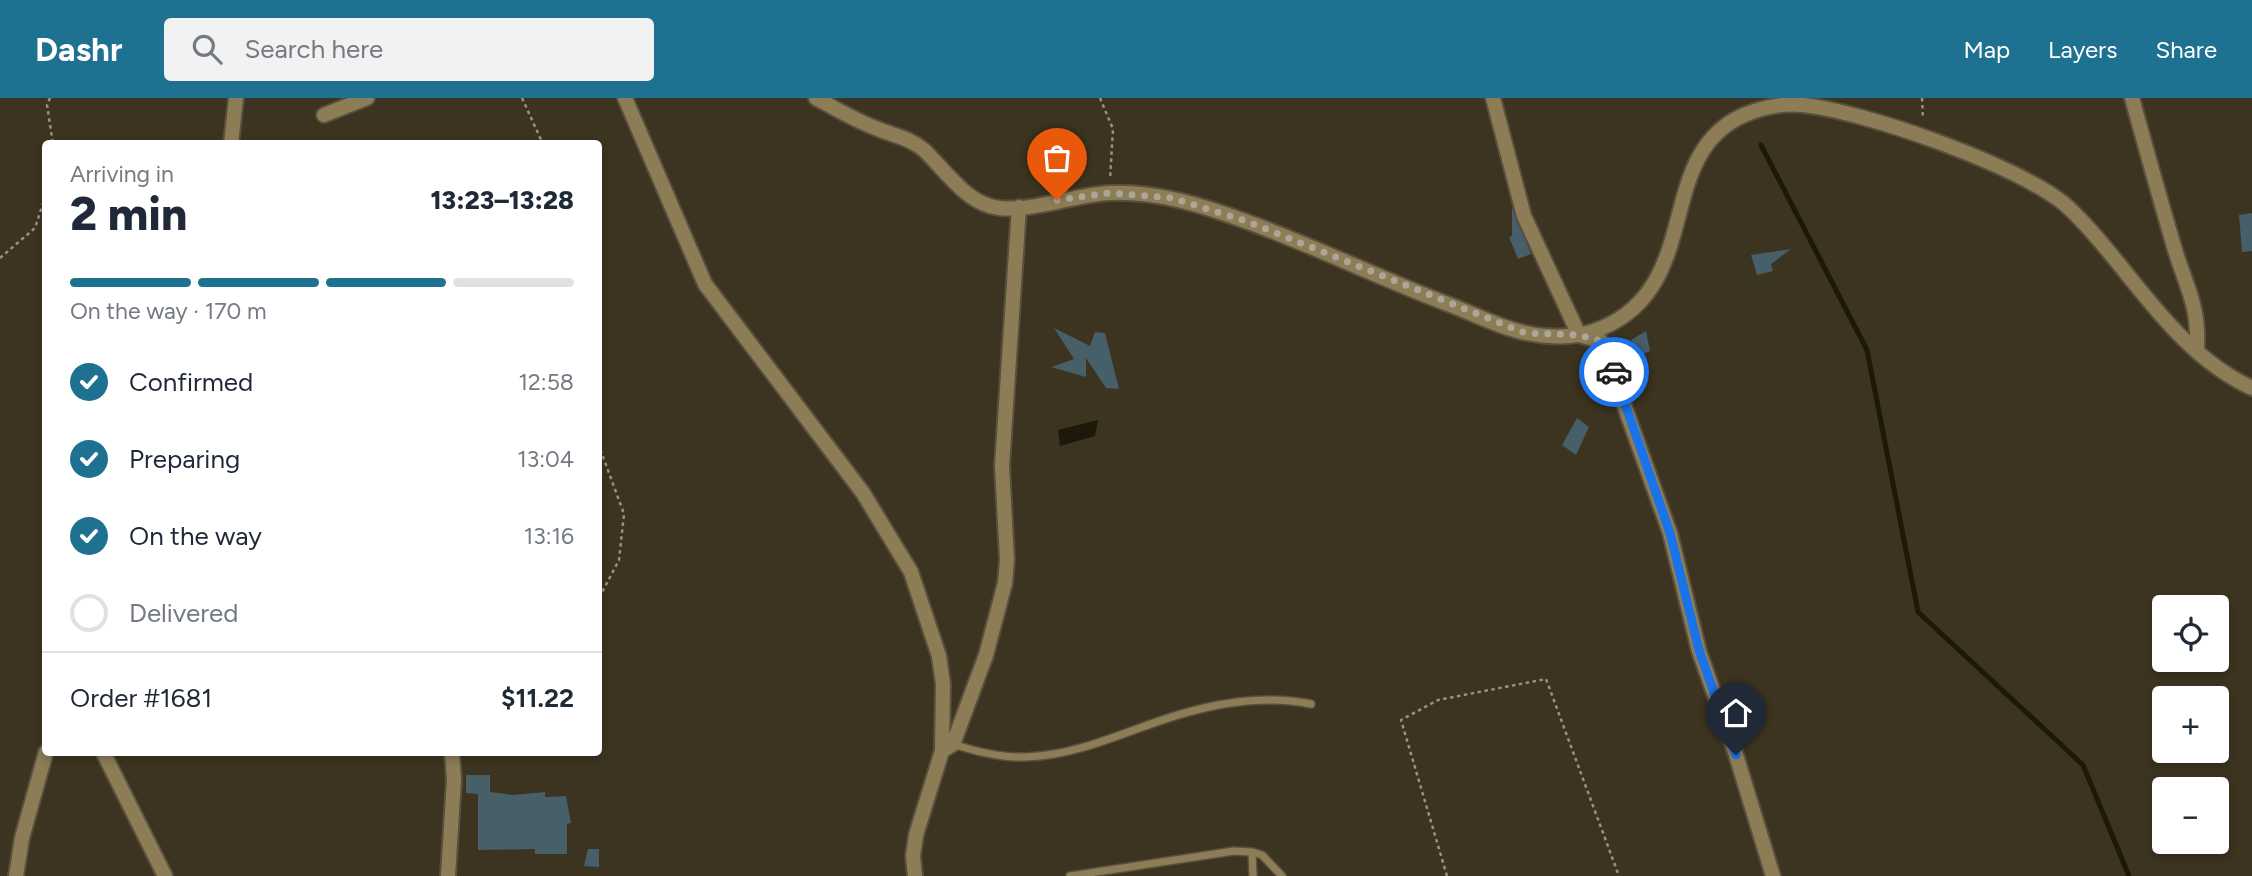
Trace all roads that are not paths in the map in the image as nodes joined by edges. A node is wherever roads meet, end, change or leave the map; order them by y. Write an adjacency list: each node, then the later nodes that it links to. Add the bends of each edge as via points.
1 (236, 98): 8 (street)
2 (367, 98): 7 (street)
3 (625, 98): 14 (street, via 705,284 863,492 911,572 939,656)
4 (816, 98): 9 (street, via 852,118 913,141 975,199 989,206)
5 (1493, 98): 10 (street, via 1524,216)
6 (2132, 98): 11 (street, via 2176,254 2193,295)
7 (324, 115)
8 (231, 140)
9 (1019, 207): 10 (street, via 1109,193 1172,198 1246,221 1525,333); 14 (street, via 1002,466 1005,583 986,655)
10 (1579, 335): 11 (street, via 1614,323 1652,289 1671,252 1700,151 1732,120 1780,104 1806,105 1880,123 2014,174 2062,202 2169,325); 26 (street, via 1601,341 1616,378 1670,533 1699,650)
11 (2197, 349): 12 (street)
12 (2252, 388)
13 (1311, 704): 14 (lane, via 1279,698 1200,709 1105,743 1027,757)
14 (948, 747): 22 (street, via 916,835)
15 (45, 756): 19 (street, via 24,826)
16 (105, 756): 20 (street)
17 (452, 756): 21 (street)
18 (1252, 852): 23 (lane); 24 (lane); 25 (lane, via 1262,855)
19 (16, 876)
20 (165, 876)
21 (448, 876)
22 (915, 876)
23 (1070, 876)
24 (1253, 876)
25 (1282, 876)
26 (1773, 876)

